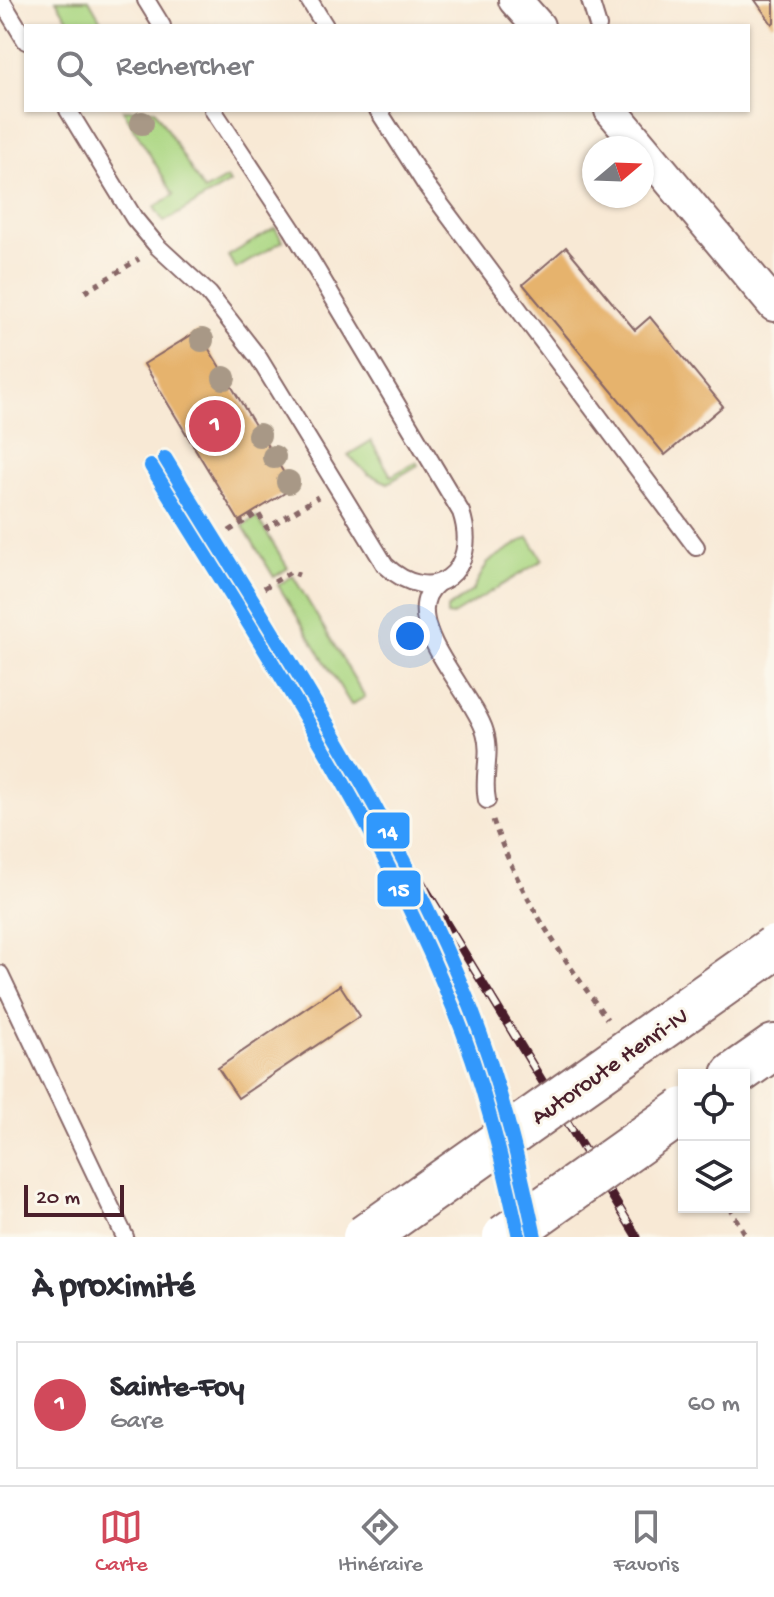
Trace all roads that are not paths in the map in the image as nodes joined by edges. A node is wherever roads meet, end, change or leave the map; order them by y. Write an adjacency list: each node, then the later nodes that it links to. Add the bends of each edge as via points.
1 (1, 0): 10 (lane)
2 (146, 0): 6 (lane)
3 (309, 0): 7 (lane)
4 (515, 0): 8 (street)
5 (590, 0): 9 (lane)
6 (161, 24)
7 (324, 24)
8 (536, 24)
9 (597, 24)
10 (24, 38)
11 (69, 112): 17 (lane, via 134,218 227,314 279,389 378,557 409,584)
12 (214, 112): 17 (lane, via 292,229 461,512 466,553 457,570)
13 (379, 112): 16 (lane, via 426,185)
14 (613, 112): 15 (street)
15 (774, 305)
16 (696, 547)
17 (437, 584): 18 (lane, via 422,612 484,729)
18 (487, 800)
19 (774, 948): 25 (highway, Autoroute Henri-IV, bridge)
20 (0, 974): 24 (lane)
21 (774, 1047): 22 (highway)
22 (743, 1069)
23 (678, 1114): 26 (highway, bridge)
24 (125, 1237)
25 (365, 1237)
26 (505, 1237)

